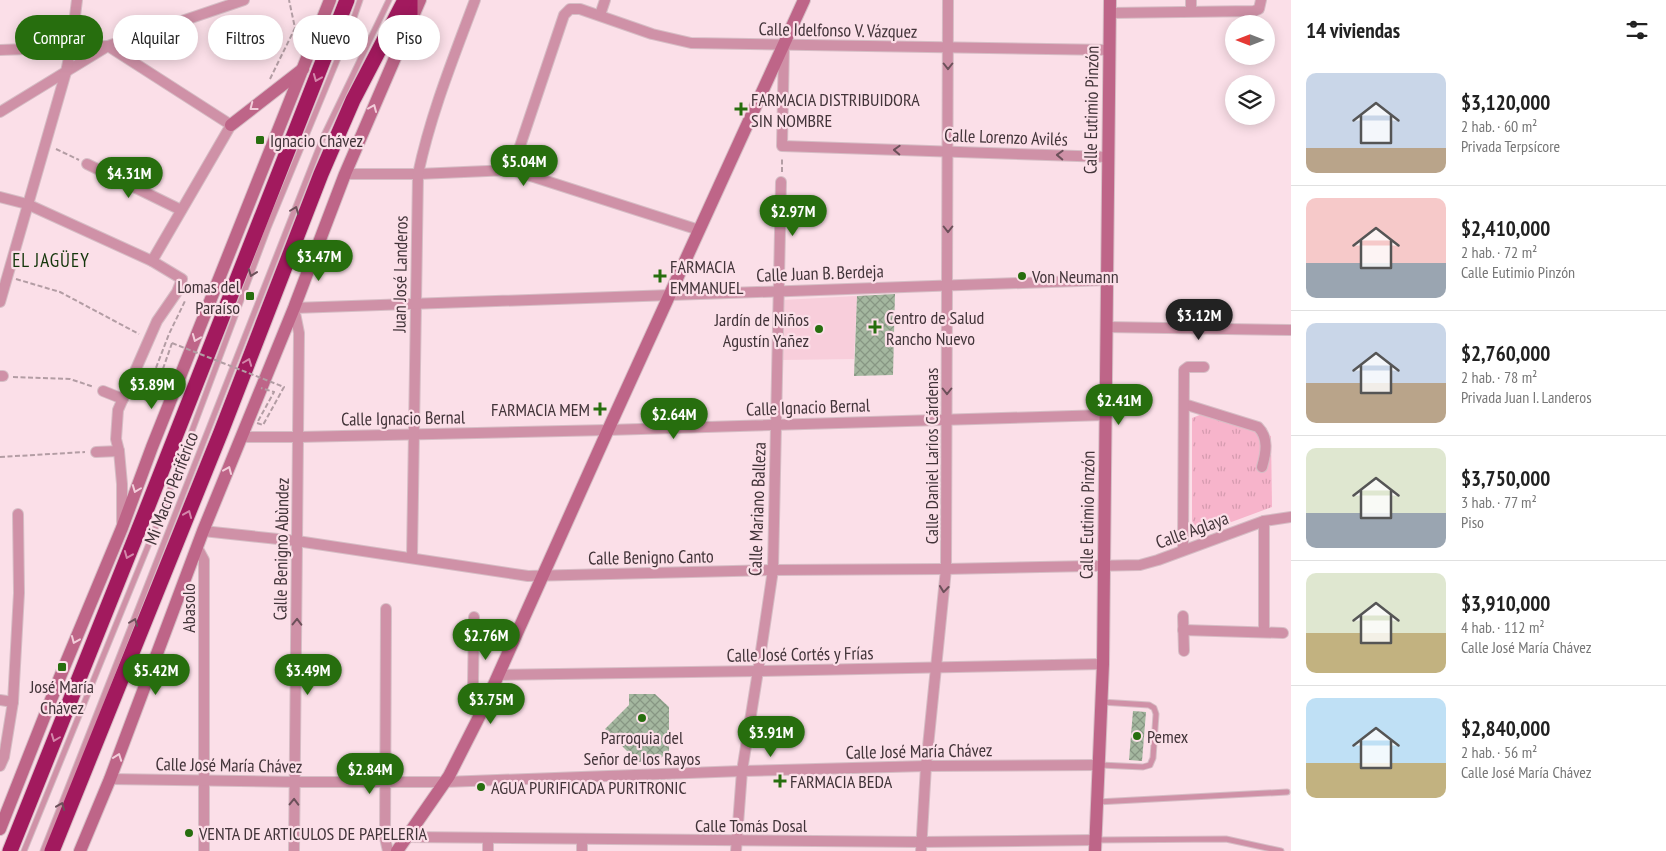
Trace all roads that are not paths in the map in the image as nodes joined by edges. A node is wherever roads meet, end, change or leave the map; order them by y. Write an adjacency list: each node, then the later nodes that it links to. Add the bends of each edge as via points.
1 (78, 0): 18 (street)
2 (244, 0): 24 (street)
3 (330, 0): 31 (street)
4 (347, 0): 89 (highway, one-way to 89)
5 (360, 0): 119 (lane, Mi Macro Periférico, one-way to 119, via 268,228 159,519)
6 (389, 0): 120 (lane, Mi Macro Periférico, one-way to 6, via 324,135)
7 (405, 0): 121 (highway, one-way to 7, via 321,174 353,100)
8 (410, 0): 19 (highway)
9 (420, 0): 20 (street)
10 (475, 0): 40 (street, Juan José Landeros, via 435,105)
11 (605, 0): 21 (street)
12 (804, 0): 22 (street)
13 (948, 0): 25 (street, Calle Daniel Larios Cárdenas)
14 (1191, 0): 17 (street)
15 (1260, 4): 17 (street, via 1254,10)
16 (1110, 6): 17 (street); 28 (street, Calle Eutimio Pinzón)
17 (1191, 12)
18 (76, 15)
19 (410, 15)
20 (413, 15)
21 (600, 15): 22 (street, Calle Idelfonso V. Vázquez, via 691,44); 38 (street, Calle Idelfonso V. Vázquez, via 580,9 570,9 564,15)
22 (784, 45): 25 (street, Calle Idelfonso V. Vázquez); 35 (street, Calle Lorenzo Avilés, one-way to 22, via 782,146); 45 (street)
23 (103, 46): 24 (street)
24 (108, 46): 32 (street); 34 (street)
25 (948, 48): 28 (street, Calle Idelfonso V. Vázquez); 35 (street, Calle Daniel Larios Cárdenas, one-way to 35)
26 (0, 50): 27 (street)
27 (15, 50)
28 (1110, 50): 36 (street, Calle Eutimio Pinzón)
29 (68, 60): 32 (street)
30 (394, 60): 39 (street, one-way to 30)
31 (303, 69): 34 (street, one-way to 34); 73 (street, one-way to 73)
32 (66, 72): 33 (street); 43 (street)
33 (0, 112)
34 (231, 125): 44 (street)
35 (948, 152): 36 (street, Calle Lorenzo Avilés, one-way to 35); 48 (street, Calle Daniel Larios Cárdenas, one-way to 48)
36 (1108, 157): 47 (street, Calle Eutimio Pinzón)
37 (87, 164): 44 (street)
38 (512, 170): 40 (street); 45 (street)
39 (345, 174): 40 (street); 53 (street)
40 (418, 174): 52 (street, Juan José Landeros)
41 (782, 182): 49 (street, Calle Mariano Balleza)
42 (0, 197): 43 (street)
43 (27, 204): 46 (street); 51 (street)
44 (181, 210): 46 (street)
45 (699, 230): 50 (street)
46 (152, 261): 58 (street, via 182,280 157,321)
47 (1107, 280): 48 (street, Calle Juan B. Berdeja); 54 (street, Calle Eutimio Pinzón)
48 (948, 285): 49 (street, Calle Juan B. Berdeja); 61 (street, Calle Daniel Larios Cárdenas, one-way to 61)
49 (779, 291): 50 (street, Calle Juan B. Berdeja); 62 (street, Calle Mariano Balleza)
50 (670, 295): 52 (street, Calle Juan B. Berdeja); 63 (street)
51 (0, 302)
52 (416, 304): 53 (street, Calle Juan B. Berdeja); 64 (street, Juan José Landeros)
53 (294, 308): 65 (street); 66 (street, Calle Benigno Abùndez, via 299,333)
54 (1106, 328): 55 (street); 60 (street, Calle Eutimio Pinzón)
55 (1291, 330)
56 (1204, 367): 59 (street, via 1184,370)
57 (103, 390): 58 (street)
58 (123, 398): 67 (street, via 118,410 116,439)
59 (1184, 404): 69 (street, via 1258,427 1265,437); 77 (street)
60 (1106, 415): 61 (street, Calle Ignacio Bernal); 79 (street, Calle Eutimio Pinzón)
61 (947, 419): 62 (street, Calle Ignacio Bernal); 80 (street, Calle Daniel Larios Cárdenas)
62 (776, 424): 63 (street, Calle Ignacio Bernal); 81 (street, Calle Mariano Balleza)
63 (608, 430): 64 (street, Calle Ignacio Bernal); 82 (street)
64 (414, 434): 66 (street, Calle Ignacio Bernal); 78 (street, Juan José Landeros)
65 (242, 437): 66 (street, Calle Ignacio Bernal); 74 (street, one-way to 65)
66 (298, 437): 75 (street, Calle Benigno Abùndez)
67 (119, 451): 68 (street); 73 (street)
68 (96, 452)
69 (1262, 467)
70 (18, 514): 97 (street, via 19,593)
71 (1291, 517): 72 (street, Calle Aglaya)
72 (1264, 521): 77 (street, Calle Aglaya); 87 (street)
73 (122, 528): 95 (street, one-way to 95)
74 (202, 531): 75 (street, Calle Benigno Canto); 76 (street)
75 (298, 541): 78 (street, Calle Benigno Canto); 106 (street, Calle Benigno Abùndez, one-way to 75)
76 (197, 547): 104 (street, one-way to 76); 105 (street, Abasolo, via 204,560)
77 (1183, 550): 79 (street, Calle Aglaya, via 1140,564)
78 (412, 558): 82 (street, Calle Benigno Canto)
79 (1104, 566): 80 (street, Calle Benigno Canto); 91 (street, Calle Eutimio Pinzón)
80 (946, 569): 81 (street, Calle Benigno Canto); 92 (street, Calle Daniel Larios Cárdenas, one-way to 92)
81 (773, 570): 82 (street, Calle Benigno Canto); 93 (street, Calle Mariano Balleza)
82 (542, 576): 94 (street)
83 (386, 609): 107 (street)
84 (1183, 616): 86 (street)
85 (474, 617): 99 (street, via 473,684)
86 (1183, 630): 87 (street); 90 (street)
87 (1264, 632): 88 (street)
88 (1282, 633)
89 (94, 639): 95 (street); 118 (highway, one-way to 118)
90 (1184, 650)
91 (1102, 664): 92 (street, Calle José Cortés y Frías); 98 (street, Calle Eutimio Pinzón)
92 (936, 668): 93 (street, Calle José Cortés y Frías); 102 (street, Calle Daniel Larios Cárdenas)
93 (758, 671): 94 (street, Calle José Cortés y Frías); 103 (street, Calle Mariano Balleza)
94 (498, 675): 99 (street)
95 (60, 677): 111 (street)
96 (0, 700): 97 (street)
97 (13, 702): 101 (street)
98 (1101, 702): 100 (street, Calle Eutimio Pinzón); 100 (lane, via 1149,705 1156,714 1150,765)
99 (483, 709): 108 (street)
100 (1098, 765): 102 (street, Calle José María Chávez); 110 (street, Calle Eutimio Pinzón)
101 (0, 766)
102 (926, 766): 103 (street, Calle José María Chávez); 117 (street, Calle Daniel Larios Cárdenas)
103 (742, 771): 108 (street, Calle José María Chávez); 116 (street, Calle Mariano Balleza)
104 (110, 779): 105 (street, Calle José María Chávez); 122 (street)
105 (204, 781): 106 (street, Calle José María Chávez); 123 (street, Abasolo)
106 (295, 782): 107 (street, Calle José María Chávez); 124 (street, Calle Benigno Abùndez, one-way to 106)
107 (385, 782): 108 (street, Calle José María Chávez); 125 (street)
108 (445, 782): 112 (street)
109 (1287, 792): 110 (lane)
110 (1097, 802): 115 (street, Calle Eutimio Pinzón)
111 (0, 829)
112 (407, 837): 113 (street, Calle Tomás Dosal); 126 (street)
113 (488, 838): 114 (street, Calle Tomás Dosal); 127 (street)
114 (582, 839): 116 (street, Calle Tomás Dosal); 128 (street)
115 (1095, 845): 117 (street, Calle Tomás Dosal); 129 (lane, via 1226,839)
116 (736, 846): 117 (street, Calle Tomás Dosal)
117 (921, 847)
118 (10, 851)
119 (24, 851)
120 (43, 851)
121 (52, 851)
122 (80, 851)
123 (204, 851)
124 (294, 851)
125 (388, 851)
126 (397, 851)
127 (488, 851)
128 (582, 851)
129 (1280, 851)

